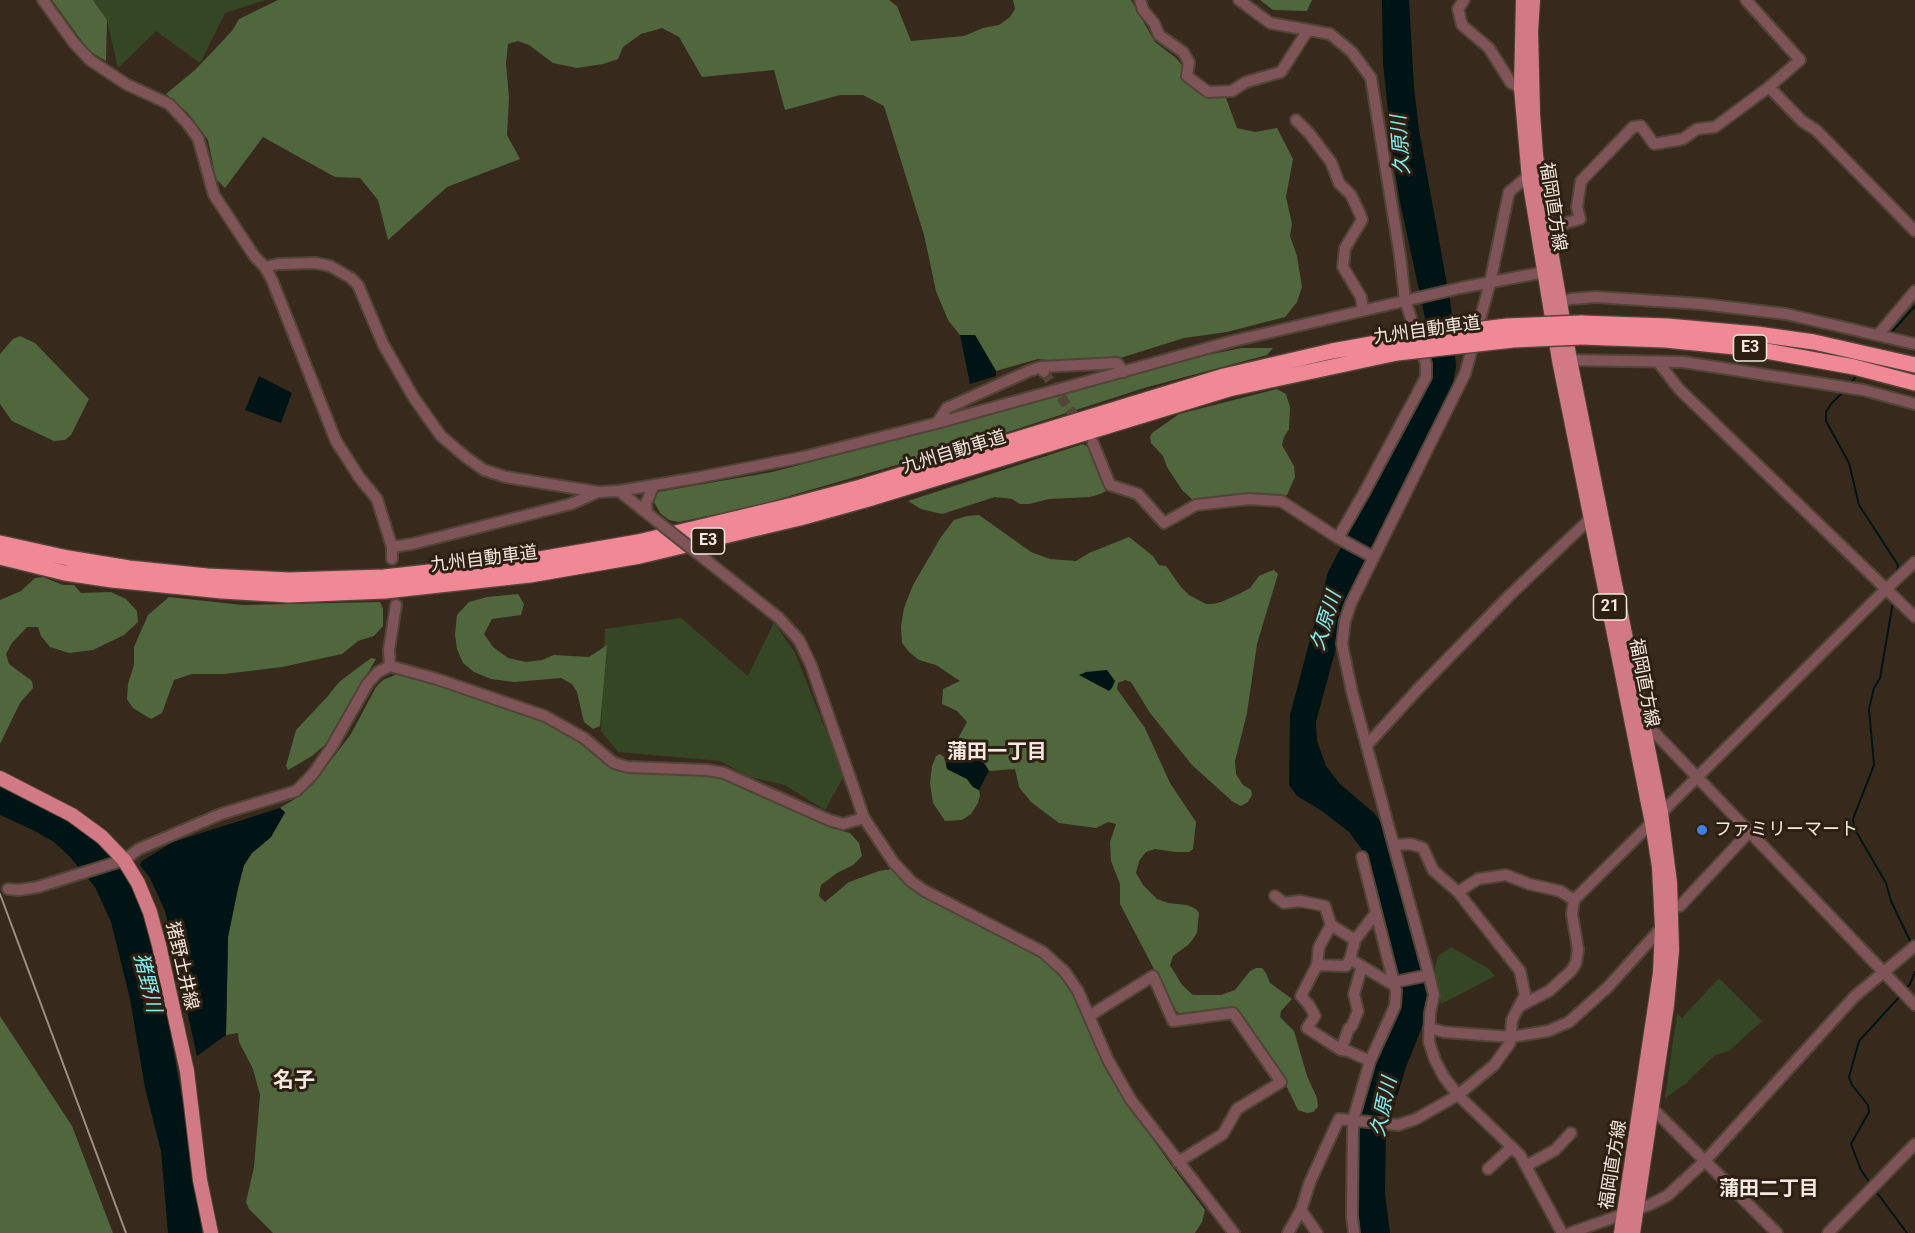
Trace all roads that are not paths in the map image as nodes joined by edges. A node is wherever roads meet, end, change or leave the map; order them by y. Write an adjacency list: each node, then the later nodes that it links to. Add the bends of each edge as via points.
1 (43, 0): 15 (street, via 90,60 118,80 169,104 187,123 198,138 214,195)
2 (1140, 0): 8 (street, via 1159,35 1183,52 1189,62 1187,76 1208,92 1232,91 1246,82 1281,72)
3 (1239, 0): 8 (street, via 1270,23)
4 (1464, 0): 10 (street, via 1458,9 1462,25 1489,48 1511,83)
5 (1523, 0): 10 (main road, 福岡直方線 / 21)
6 (1533, 0): 13 (main road, 福岡直方線 / 21, via 1533,114)
7 (1746, 0): 9 (street, via 1800,60)
8 (1308, 30): 19 (street, via 1340,40 1371,78)
9 (1769, 87): 13 (street, via 1715,127 1697,129 1683,139 1654,144 1641,126 1633,127 1581,181 1576,207 1580,219); 14 (street)
10 (1521, 88): 12 (main road, 福岡直方線 / 21)
11 (1296, 120): 21 (street, via 1331,162 1339,183 1351,195 1360,214 1362,220 1345,248 1343,267 1362,297)
12 (1529, 179): 13 (main road, 福岡直方線 / 21); 17 (street, via 1509,192)
13 (1543, 230): 16 (main road, 福岡直方線 / 21)
14 (1915, 231)
15 (265, 267): 36 (street, via 330,266 351,278 414,398 441,436 484,470); 41 (street, via 336,441 377,499)
16 (1549, 271): 17 (street); 20 (main road, 福岡直方線 / 21); 38 (main road, 福岡直方線 / 21, via 1559,360)
17 (1490, 283): 19 (street); 42 (street, via 1459,390)
18 (1915, 291): 23 (street)
19 (1406, 300): 21 (street); 39 (street, via 1426,364 1426,377)
20 (1560, 302): 23 (street, via 1596,297 1702,304 1786,314); 26 (main road, 福岡直方線 / 21)
21 (1363, 310): 29 (street)
22 (1581, 330): 25 (highway, 九州自動車道 / E3, bridge, via 1507,326); 28 (highway, 九州自動車道 / E3, via 1667,326 1757,334 1825,344); 30 (highway, 九州自動車道 / E3, via 1755,349)
23 (1878, 335): 24 (street)
24 (1915, 344)
25 (1395, 346): 40 (highway, 九州自動車道 / E3, via 1332,351 1235,373 794,505 638,542 528,561 394,576 289,580 129,568); 43 (highway, 九州自動車道 / E3, via 1229,389 800,518 640,556 530,575 385,591 289,595 112,580)
26 (1570, 360): 27 (street); 50 (main road, 福岡直方線 / 21)
27 (1658, 362): 31 (street, via 1802,379); 46 (street, via 1679,389)
28 (1915, 366)
29 (1124, 372): 32 (street); 32 (street, via 1117,363 1042,369 947,408)
30 (1915, 383)
31 (1915, 404)
32 (937, 423): 34 (street, via 802,457)
33 (1093, 443): 39 (street, via 1110,485 1138,494 1164,523 1196,505 1270,500 1296,509)
34 (654, 485): 35 (street); 37 (street, via 646,502)
35 (618, 491): 36 (street); 37 (street)
36 (598, 492): 41 (street, via 571,504)
37 (650, 516): 54 (street, bridge, via 779,618 799,640)
38 (1592, 517): 51 (street, via 1510,595); 55 (main road, 福岡直方線 / 21)
39 (1338, 538): 42 (street)
40 (0, 543)
41 (392, 547): 44 (street)
42 (1370, 556): 51 (street, via 1345,621 1342,644)
43 (0, 557)
44 (392, 559)
45 (1915, 562): 46 (street)
46 (1886, 589): 48 (street); 53 (street)
47 (396, 605): 49 (street)
48 (1915, 617)
49 (390, 666): 54 (street, via 545,716 584,738 614,763 724,773 830,820 843,824); 59 (street, via 368,682 332,748 296,791 202,822)
50 (1645, 734): 53 (street, via 1654,732); 55 (main road, 福岡直方線 / 21)
51 (1368, 744): 57 (street)
52 (0, 778): 59 (main road, 猪野土井線, via 72,815 102,837)
53 (1697, 778): 55 (street); 56 (street)
54 (864, 818): 78 (street, via 912,882 1054,961 1078,991)
55 (1657, 818): 63 (street); 64 (main road, 福岡直方線 / 21); 67 (main road, 福岡直方線 / 21)
56 (1750, 831): 64 (street, via 1680,906); 73 (street)
57 (1395, 845): 61 (street, via 1423,848 1433,870); 74 (street)
58 (1362, 857): 65 (street)
59 (119, 861): 60 (street, via 38,887); 95 (main road, 猪野土井線, via 138,883 162,956 187,1071 200,1180)
60 (8, 889)
61 (1458, 892): 63 (street, via 1478,879 1506,875 1560,891); 77 (street, via 1520,971 1525,995)
62 (1275, 896): 66 (street, via 1284,903 1300,901 1325,906)
63 (1574, 900): 77 (street, via 1576,963 1549,991)
64 (1671, 907): 84 (main road, 福岡直方線 / 21, via 1672,950)
65 (1375, 914): 68 (street); 75 (street)
66 (1331, 925): 68 (street); 71 (street, via 1319,947)
67 (1662, 927): 80 (street, via 1608,987 1569,1022 1548,1031); 94 (main road, 福岡直方線 / 21, via 1660,973)
68 (1355, 940): 70 (street)
69 (1915, 946): 73 (street)
70 (1350, 959): 71 (street, via 1346,966); 72 (street)
71 (1317, 965): 81 (street, via 1301,996 1315,1016 1307,1028)
72 (1362, 966): 75 (street); 81 (street, via 1354,994 1358,1011)
73 (1884, 971): 76 (street); 89 (street, via 1855,996)
74 (1429, 975): 75 (street); 79 (street, via 1434,995)
75 (1394, 982): 82 (street, via 1395,1006)
76 (1915, 1005)
77 (1521, 1006): 80 (street, via 1512,1020)
78 (1089, 1016): 90 (street, via 1131,1100); 90 (street, via 1153,976 1173,1021 1233,1013 1281,1082 1237,1109 1223,1134)
79 (1429, 1028): 80 (street); 83 (street, via 1435,1060)
80 (1511, 1037): 83 (street, via 1494,1065)
81 (1341, 1050): 82 (street)
82 (1370, 1061): 85 (street)
83 (1458, 1095): 85 (street, via 1398,1125); 88 (street)
84 (1652, 1108): 89 (street); 94 (main road, 福岡直方線 / 21)
85 (1353, 1120): 93 (street, via 1339,1119); 99 (street)
86 (1571, 1133): 91 (street, via 1555,1150)
87 (1915, 1144): 105 (street)
88 (1512, 1147): 91 (street); 92 (street)
89 (1705, 1161): 94 (street, via 1667,1196); 104 (street)
90 (1178, 1162): 96 (street)
91 (1526, 1166): 100 (street)
92 (1488, 1169)
93 (1301, 1210): 97 (street); 98 (street)
94 (1630, 1212): 101 (street); 102 (main road, 福岡直方線 / 21); 103 (main road, 福岡直方線 / 21)
95 (211, 1233)
96 (1234, 1233)
97 (1288, 1233)
98 (1317, 1233)
99 (1354, 1233)
100 (1562, 1233)
101 (1570, 1233)
102 (1621, 1233)
103 (1633, 1233)
104 (1778, 1233)
105 (1828, 1233)

